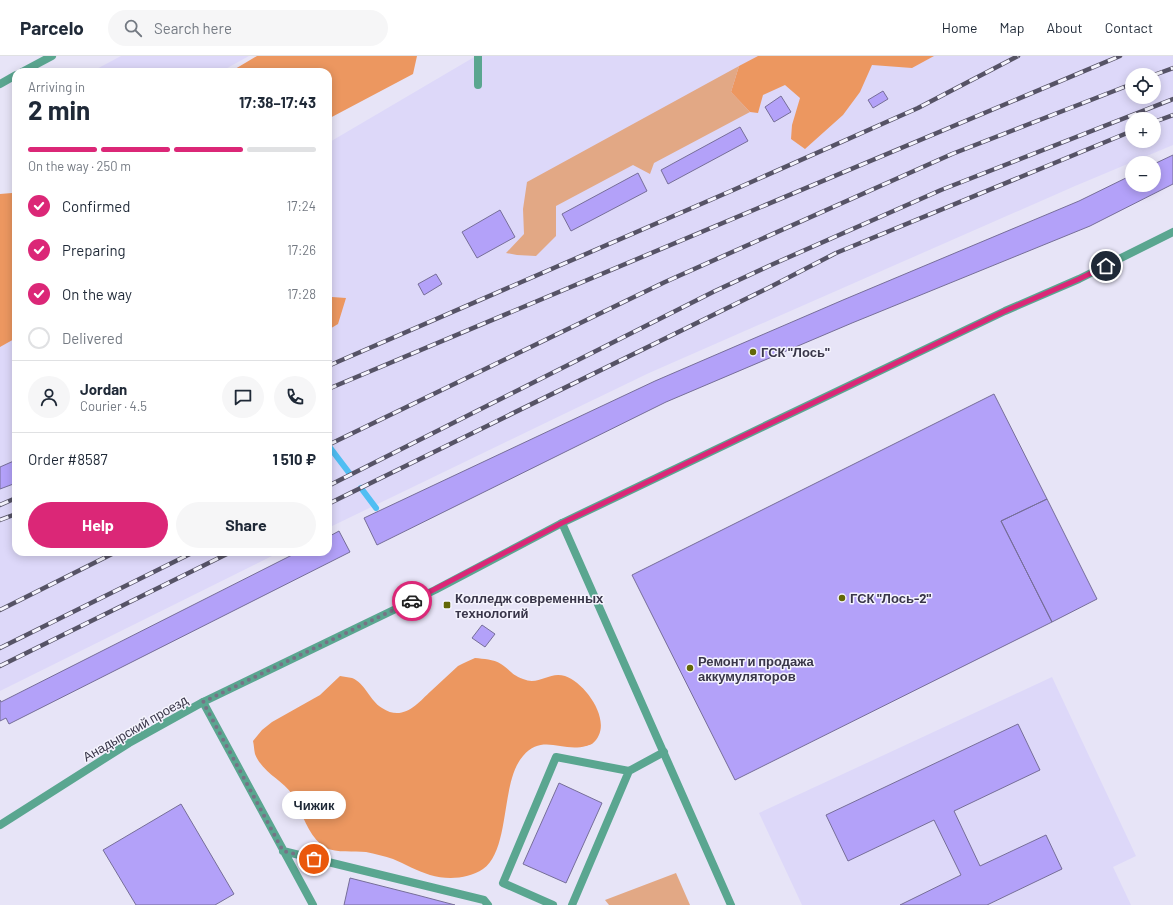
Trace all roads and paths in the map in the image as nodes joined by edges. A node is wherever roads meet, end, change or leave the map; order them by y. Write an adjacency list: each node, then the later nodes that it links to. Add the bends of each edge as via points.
1 (52, 56): 3 (street)
2 (478, 56): 6 (street)
3 (30, 68)
4 (12, 77): 5 (street)
5 (0, 84)
6 (478, 85)
7 (1173, 232): 8 (street, Анадырский проезд, via 1079,279 1005,311)
8 (562, 523): 9 (street, Анадырский проезд, via 434,590); 10 (street)
9 (203, 702): 12 (street, Анадырский проезд, via 129,743); 13 (street)
10 (664, 752): 11 (street); 18 (street)
11 (629, 771): 16 (street, via 556,757 503,883); 17 (street)
12 (0, 825)
13 (283, 851): 14 (street); 15 (street, via 484,900)
14 (313, 905)
15 (488, 905)
16 (553, 905)
17 (572, 905)
18 (731, 905)

